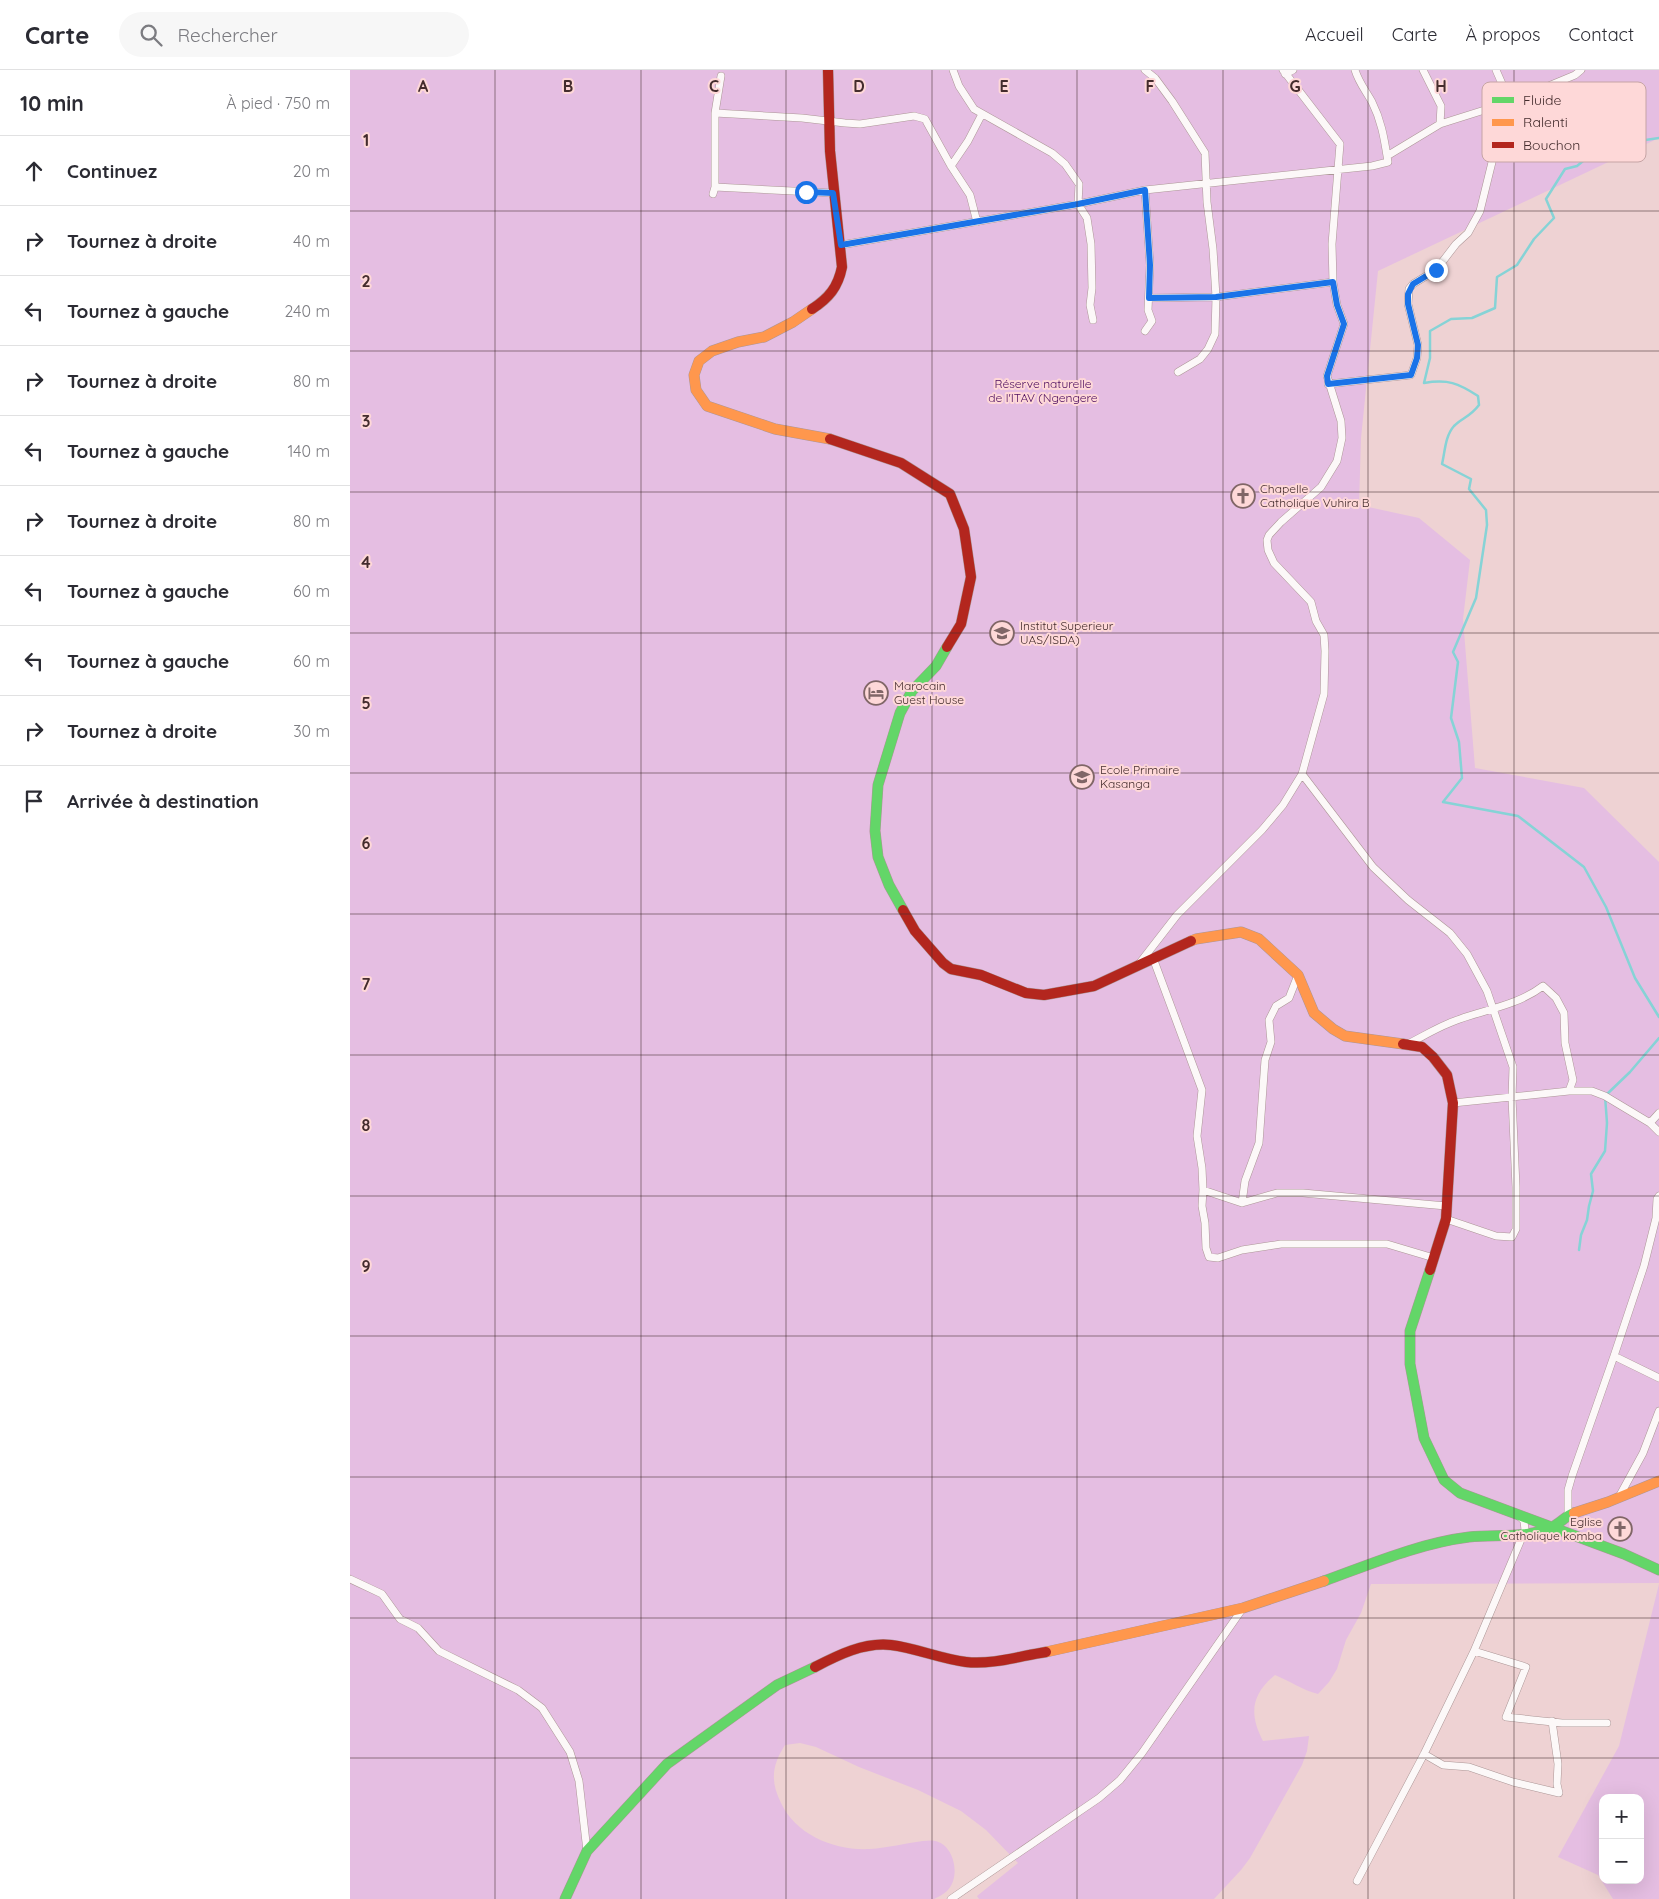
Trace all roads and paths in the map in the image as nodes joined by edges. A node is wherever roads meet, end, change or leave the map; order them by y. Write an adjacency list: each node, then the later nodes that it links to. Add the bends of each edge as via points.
1 (828, 70): 16 (street)
2 (954, 70): 15 (street, via 968,101)
3 (1145, 70): 22 (street, via 1172,101 1205,153)
4 (1293, 70): 9 (street)
5 (1355, 70): 18 (street, via 1383,128)
6 (1423, 70): 17 (street, via 1441,106)
7 (1496, 70): 11 (street)
8 (1581, 70): 12 (street)
9 (1284, 72): 21 (street, via 1340,144)
10 (721, 76): 14 (street)
11 (1501, 82)
12 (1558, 82)
13 (1482, 111): 17 (street)
14 (715, 113): 16 (street); 24 (street, via 714,190)
15 (982, 114): 20 (street); 25 (street, via 1052,153 1065,164 1080,184)
16 (829, 122): 20 (street, via 860,124 914,116 925,119); 24 (street)
17 (1440, 124): 18 (street)
18 (1387, 156): 21 (street, via 1388,162)
19 (1492, 162): 34 (street, via 1480,211 1468,233 1436,270 1409,289 1408,304 1418,345 1411,375)
20 (951, 166): 26 (street, via 970,195)
21 (1337, 169): 22 (street); 28 (street)
22 (1206, 183): 23 (street); 29 (street)
23 (1145, 190): 25 (street); 30 (street)
24 (833, 193): 27 (street)
25 (1078, 204): 26 (street); 31 (street, via 1087,218 1091,244 1090,305)
26 (977, 222): 27 (street)
27 (841, 245): 37 (street, via 839,282 824,301 764,337 712,351 699,361 694,375 696,390 707,406 775,429 839,442 902,463 950,494 964,529 971,577 961,624 936,666 912,691 900,713 878,785 878,857 914,931 951,969 981,975 1026,994 1044,995 1094,986)
28 (1333, 282): 29 (street); 34 (street, via 1344,324 1327,376)
29 (1216, 297): 30 (street); 33 (street, via 1215,334 1208,349 1200,359)
30 (1149, 298): 32 (street, via 1148,310 1152,321)
31 (1094, 320)
32 (1145, 331)
33 (1178, 372)
34 (1328, 384): 35 (street, via 1341,422 1338,461 1321,487 1281,522 1267,540 1274,563 1311,602 1324,635 1324,694)
35 (1302, 774): 37 (street, via 1283,805 1262,830 1176,915); 39 (street, via 1373,867 1450,933 1467,954)
36 (1153, 958): 37 (street); 38 (street, via 1196,939 1240,932 1259,939); 47 (street, via 1202,1090 1197,1136)
37 (1138, 964)
38 (1298, 975): 40 (street, via 1314,1013 1333,1029 1345,1036); 49 (street, via 1289,998 1276,1006 1269,1020 1271,1042 1265,1060 1259,1143 1244,1181)
39 (1494, 1010): 40 (street, via 1459,1019); 41 (street, via 1543,986 1556,998 1564,1013 1565,1043 1574,1080); 42 (street, via 1513,1067)
40 (1404, 1046): 43 (street, via 1422,1047 1433,1058 1447,1076)
41 (1570, 1091): 42 (street); 45 (street, via 1592,1091 1605,1096)
42 (1512, 1098): 43 (street); 51 (street, via 1516,1187 1514,1234 1512,1237 1496,1236)
43 (1453, 1103): 50 (street)
44 (1659, 1113): 45 (street)
45 (1650, 1122): 46 (street)
46 (1659, 1132)
47 (1203, 1190): 49 (street); 52 (street, via 1209,1257 1218,1258 1242,1250 1281,1244 1388,1244)
48 (1659, 1196): 53 (street, via 1644,1266)
49 (1242, 1203): 50 (street, via 1277,1193 1303,1193)
50 (1446, 1206): 51 (street)
51 (1446, 1219): 52 (street)
52 (1434, 1258): 58 (street, via 1410,1331 1410,1364 1424,1438 1444,1480 1460,1493)
53 (1614, 1356): 54 (street); 59 (street, via 1572,1476 1568,1490)
54 (1659, 1378)
55 (1659, 1411): 57 (street, via 1643,1453)
56 (1659, 1481): 57 (street)
57 (1618, 1497): 59 (street)
58 (1515, 1512): 60 (street); 61 (street, via 1525,1525)
59 (1568, 1515): 60 (street)
60 (1553, 1527): 61 (street); 62 (street)
61 (1522, 1535): 64 (street, via 1469,1537 1422,1547); 65 (street)
62 (1659, 1570)
63 (350, 1579): 69 (street, via 382,1594 400,1619 418,1628 439,1651 518,1690 542,1708 570,1752 579,1781)
64 (1243, 1608): 69 (street, via 990,1662 965,1662 891,1646 876,1645 844,1652 777,1685 667,1764); 72 (street, via 1120,1780 1099,1798)
65 (1474, 1651): 66 (street, via 1526,1666 1506,1717); 68 (street)
66 (1552, 1721): 67 (street); 68 (street, via 1559,1793 1469,1767 1443,1765)
67 (1608, 1724)
68 (1424, 1754): 70 (street)
69 (587, 1851): 71 (street)
70 (1358, 1881)
71 (564, 1899)
72 (951, 1899)

